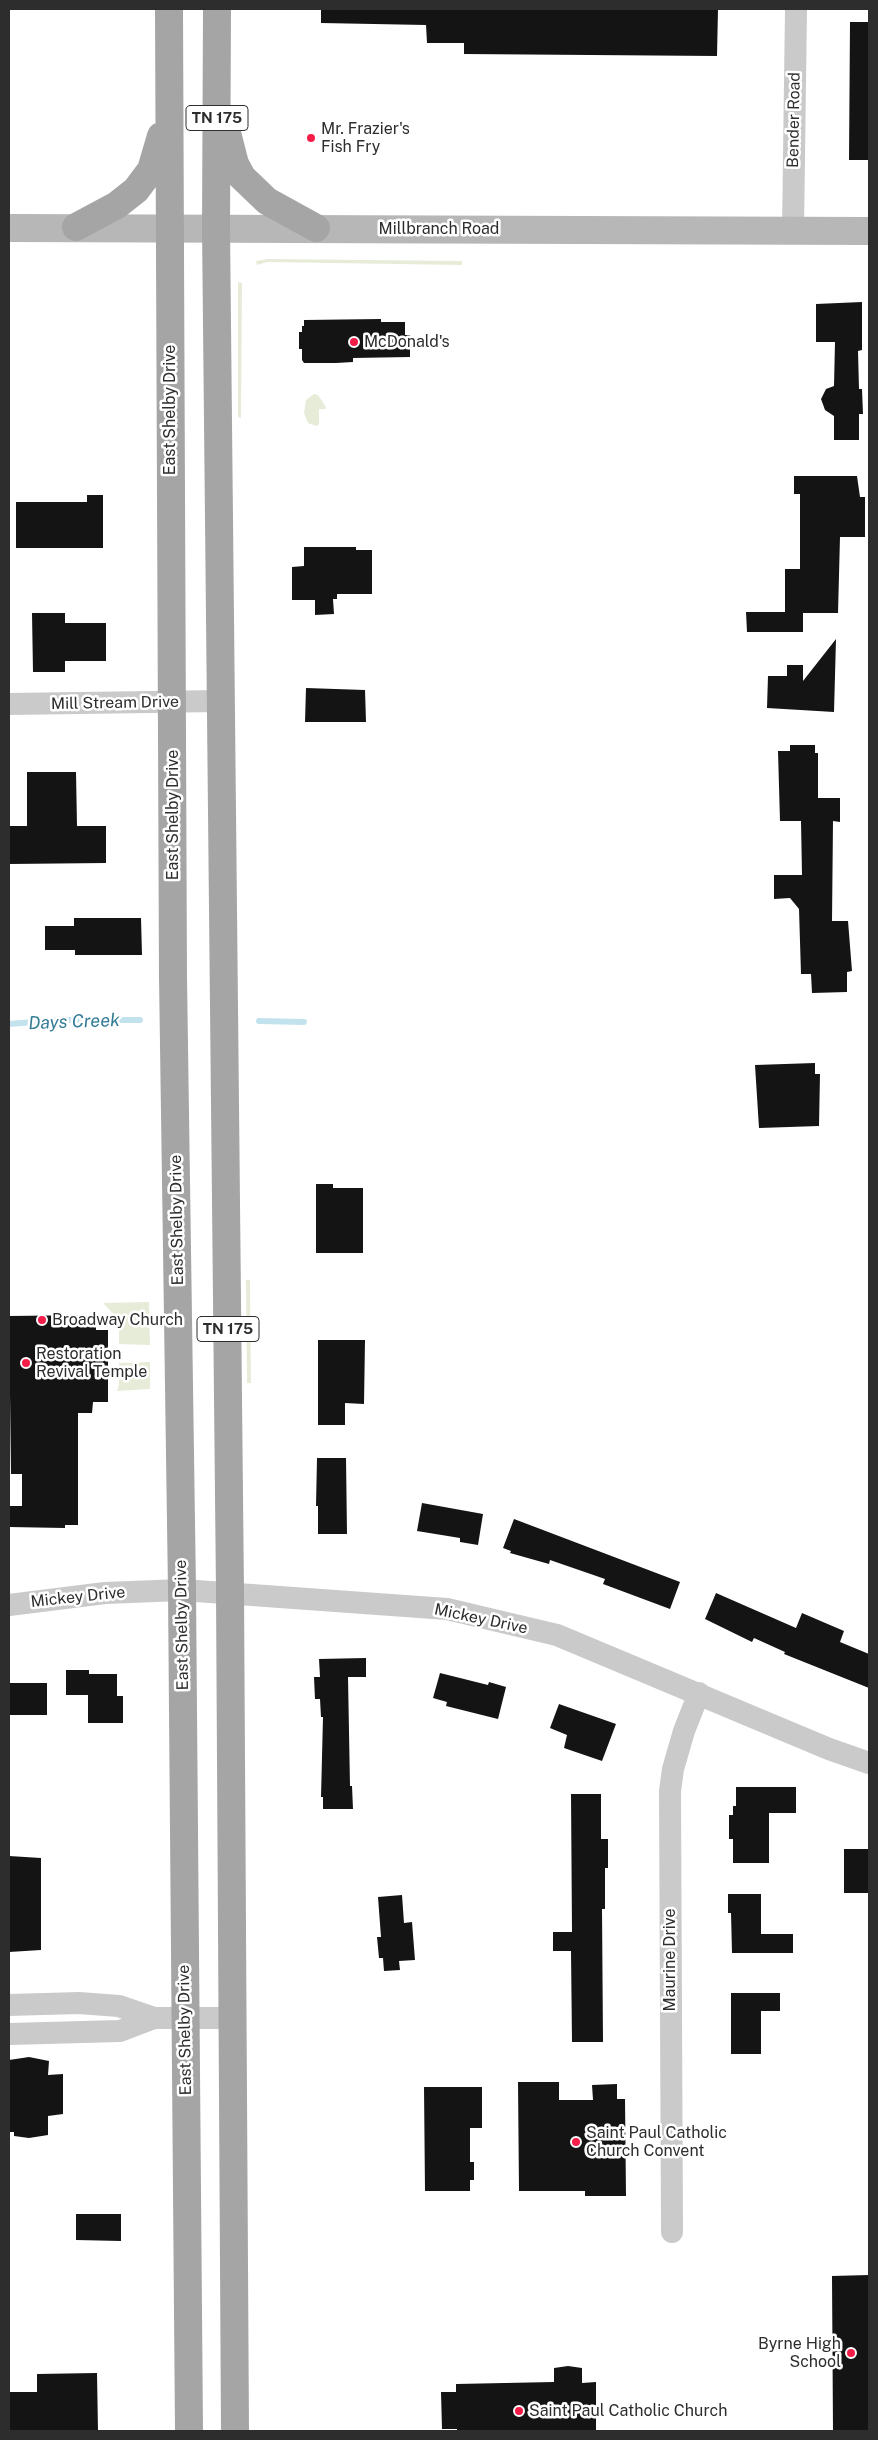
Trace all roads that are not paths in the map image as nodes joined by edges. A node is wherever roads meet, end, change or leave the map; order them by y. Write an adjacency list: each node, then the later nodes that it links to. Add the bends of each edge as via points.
1 (169, 9): 5 (main road, East Shelby Drive / TN 175)
2 (217, 9): 4 (main road, TN 175)
3 (796, 9): 11 (street, Bender Road)
4 (217, 84): 8 (main road, TN 175); 10 (main road, via 229,147 242,177 267,201)
5 (169, 106): 6 (main road, via 151,170 136,190 117,205); 7 (main road, East Shelby Drive / TN 175)
6 (76, 227): 7 (main road, Millbranch Road); 9 (main road, Millbranch Road)
7 (170, 227): 8 (main road, Millbranch Road); 14 (main road, East Shelby Drive / TN 175)
8 (216, 227): 10 (main road, Millbranch Road); 13 (main road, TN 175)
9 (9, 228)
10 (316, 228): 11 (main road, Millbranch Road)
11 (793, 230): 12 (main road, Millbranch Road)
12 (869, 230)
13 (221, 701): 14 (street, Mill Stream Drive); 17 (main road, TN 175)
14 (171, 702): 15 (street, Mill Stream Drive); 16 (main road, East Shelby Drive / TN 175)
15 (9, 704)
16 (182, 1590): 17 (street, Mickey Drive); 18 (street, Mickey Drive, via 104,1593); 24 (main road, East Shelby Drive / TN 175)
17 (230, 1592): 19 (street, Mickey Drive, via 446,1609 557,1635); 25 (main road, TN 175)
18 (9, 1605)
19 (699, 1693): 20 (street, Mickey Drive, via 829,1749); 28 (street, Maurine Drive, via 684,1731 670,1791)
20 (869, 1762)
21 (63, 2004): 22 (street); 23 (street, via 119,2006); 26 (street)
22 (9, 2005)
23 (154, 2018): 24 (street); 26 (street, via 120,2030)
24 (185, 2018): 25 (street); 29 (main road, East Shelby Drive / TN 175)
25 (232, 2018): 30 (main road, TN 175)
26 (63, 2033): 27 (street)
27 (9, 2034)
28 (672, 2232)
29 (189, 2431)
30 (235, 2431)

